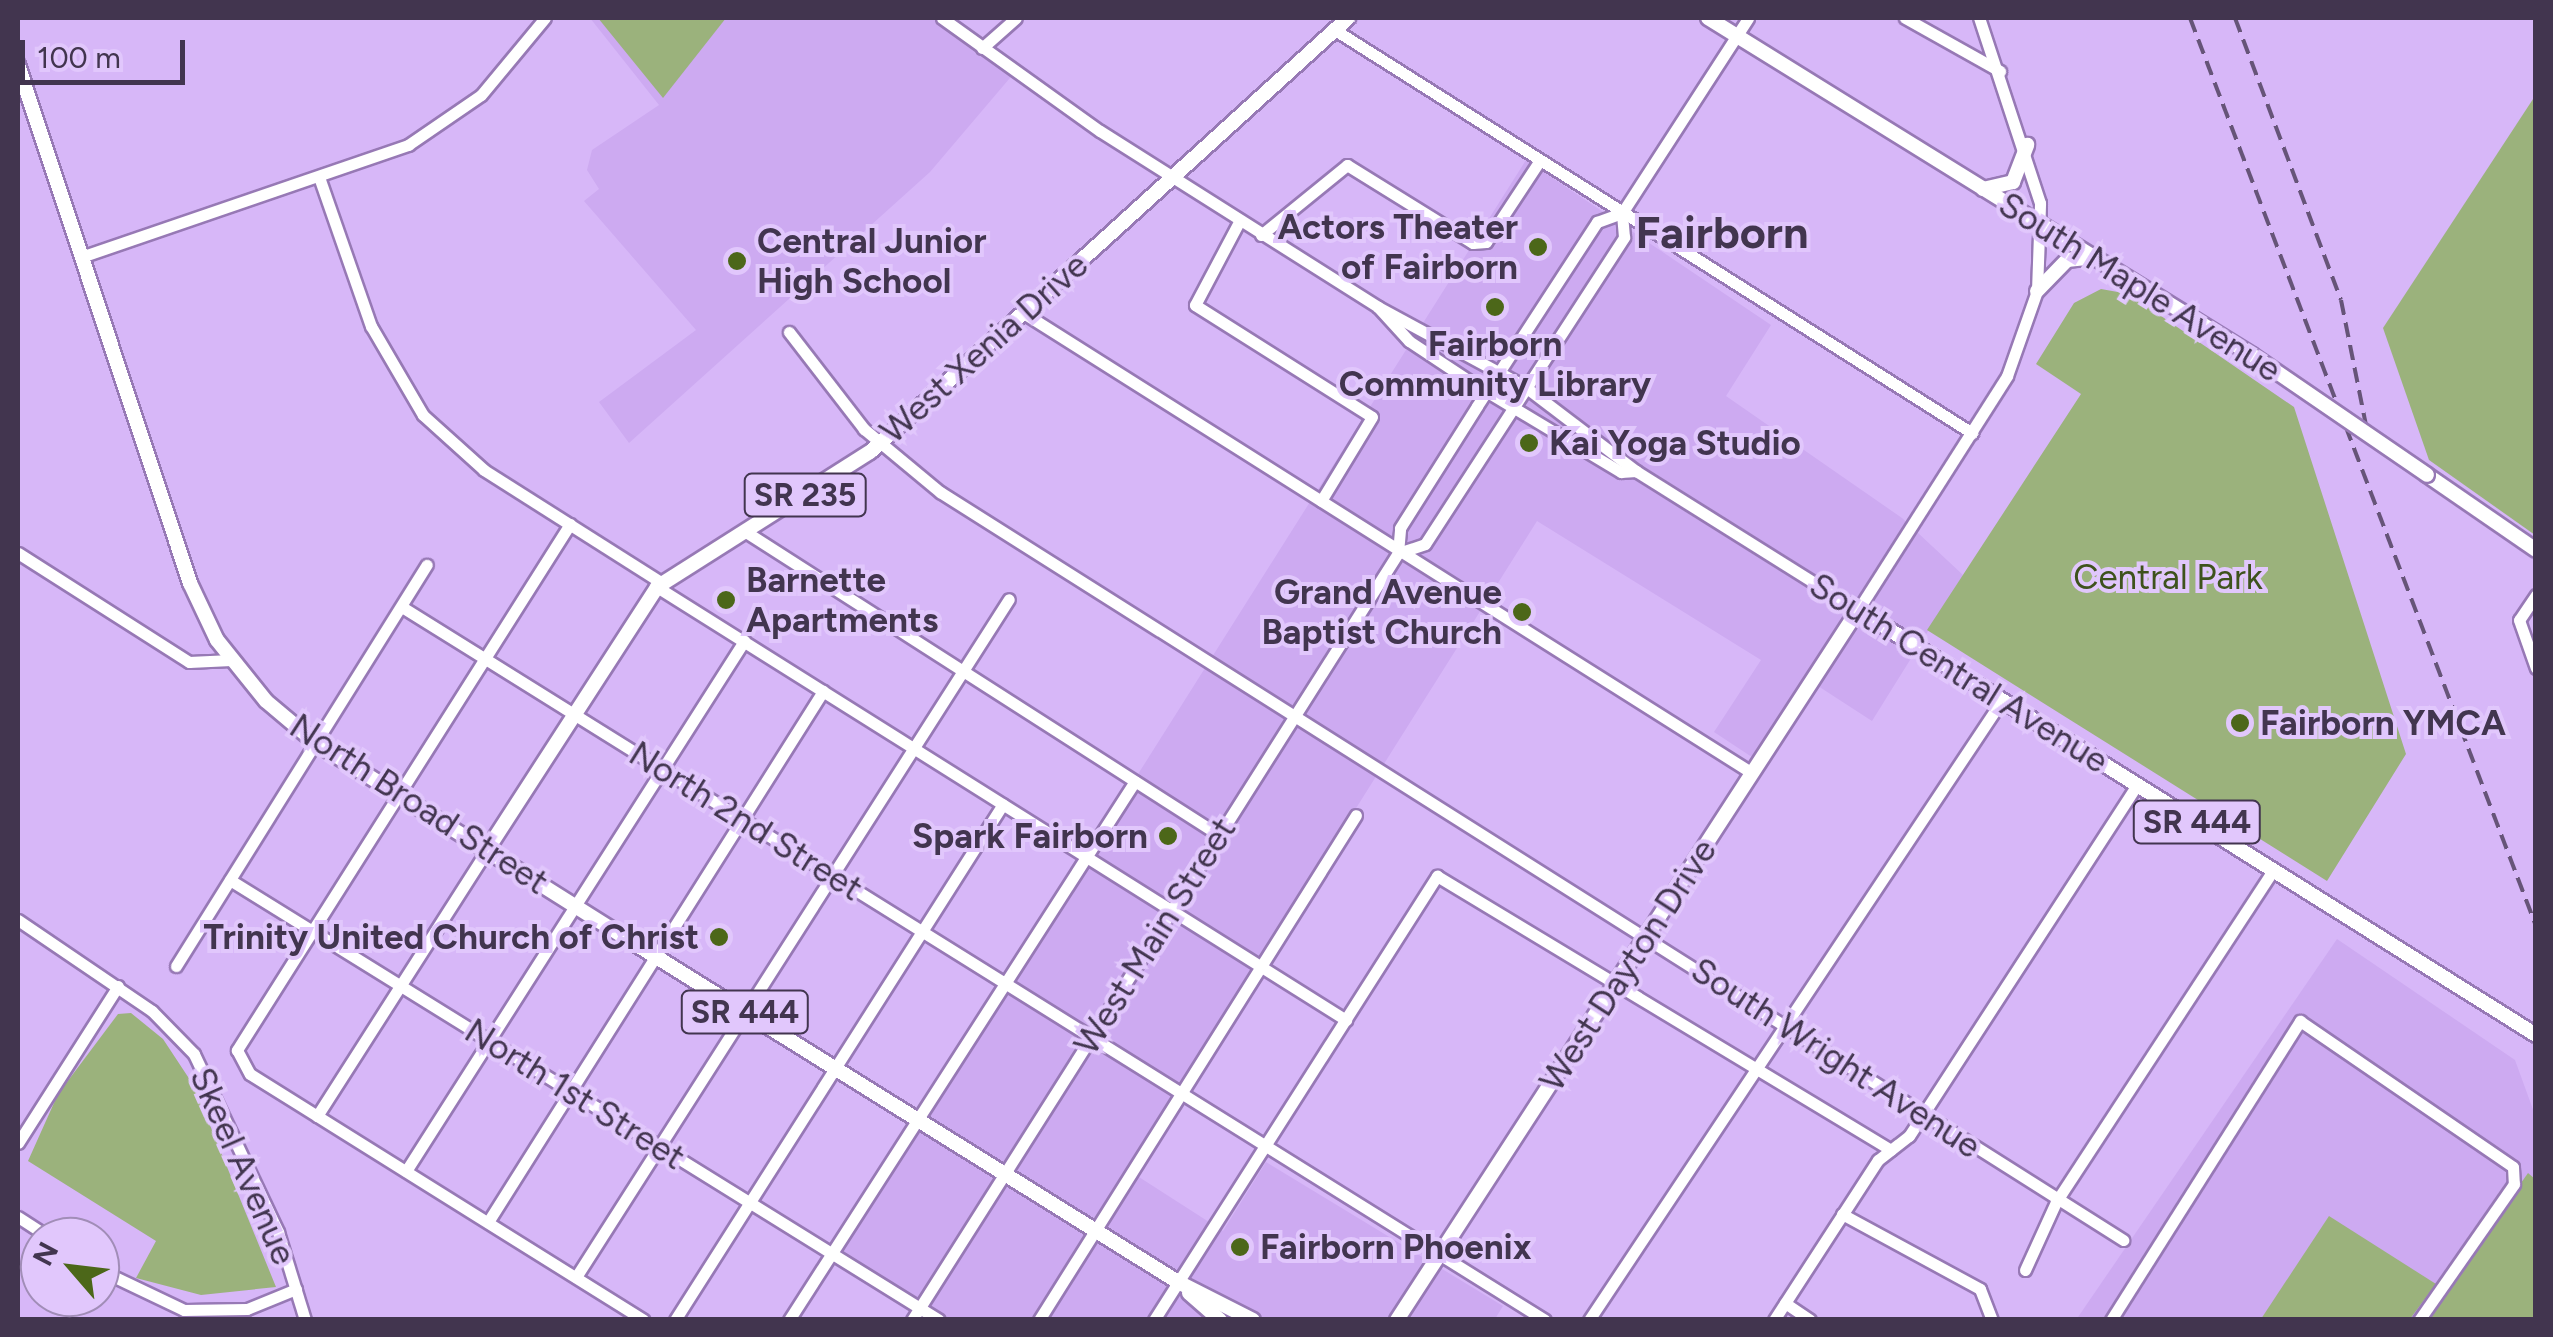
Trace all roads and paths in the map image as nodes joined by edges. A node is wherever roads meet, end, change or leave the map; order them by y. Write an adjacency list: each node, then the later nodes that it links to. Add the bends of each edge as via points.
1 (545, 18): 17 (street, via 450,120)
2 (942, 18): 11 (street)
3 (1016, 18): 11 (street)
4 (1348, 18): 9 (main road, SR 235)
5 (1708, 18): 10 (main road, South Maple Avenue)
6 (1748, 18): 10 (street)
7 (1906, 18): 13 (street)
8 (1979, 18): 13 (street)
9 (1334, 30): 15 (street); 16 (main road, SR 235)
10 (1736, 35): 18 (main road, South Maple Avenue); 19 (street)
11 (982, 48): 16 (street)
12 (18, 65): 23 (main road, North Broad Street)
13 (2000, 71): 14 (street)
14 (2027, 146): 18 (main road, via 2013,182); 21 (street)
15 (1540, 160): 19 (street); 22 (street, via 1486,242 1347,165)
16 (1173, 176): 20 (street); 27 (main road, West Xenia Drive / SR 235)
17 (320, 177): 23 (street); 37 (street, via 370,326 402,386 458,450)
18 (1982, 190): 21 (main road, South Maple Avenue)
19 (1622, 213): 29 (street, West Main Street, via 1597,222); 30 (street, West Main Street, via 1624,236); 33 (street)
20 (1240, 220): 22 (street); 36 (street, via 1194,305 1372,417)
21 (2041, 222): 24 (main road, South Maple Avenue); 25 (street)
22 (1262, 235): 26 (street)
23 (81, 258): 50 (main road, North Broad Street, via 190,582)
24 (2103, 258): 25 (main road, via 2067,260); 39 (main road, South Maple Avenue, bridge)
25 (2037, 291): 33 (street, via 2007,376)
26 (1378, 307): 29 (street, South Central Avenue); 31 (street, South Central Avenue, via 1409,341)
27 (1022, 312): 34 (main road, West Xenia Drive / SR 235); 36 (street)
28 (789, 332): 34 (street, South Wright Avenue)
29 (1499, 372): 30 (street, South Central Avenue); 31 (street, West Main Street)
30 (1524, 386): 32 (street, West Main Street); 35 (street, South Central Avenue)
31 (1486, 391): 32 (street, South Central Avenue); 41 (street, West Main Street, via 1400,528)
32 (1512, 406): 35 (street, South Central Avenue, via 1622,472); 41 (street, West Main Street, via 1425,544)
33 (1972, 432): 47 (street)
34 (880, 442): 38 (main road, West Xenia Drive / SR 235); 56 (street, South Wright Avenue, via 940,492)
35 (1636, 472): 47 (street, South Central Avenue)
36 (1321, 501): 41 (street)
37 (570, 524): 43 (street); 49 (street)
38 (746, 532): 43 (main road, West Xenia Drive / SR 235); 52 (street)
39 (2536, 550)
40 (18, 553): 50 (street, via 189,662)
41 (1398, 553): 56 (street, West Main Street); 60 (street)
42 (427, 565): 46 (street)
43 (660, 585): 48 (street); 55 (main road, West Xenia Drive / SR 235)
44 (2536, 595): 51 (street, via 2519,620)
45 (1009, 599): 52 (street)
46 (402, 606): 49 (street, North 2nd Street); 57 (street)
47 (1858, 610): 54 (main road, South Central Avenue / SR 444); 60 (main road, West Dayton Drive)
48 (744, 642): 53 (street); 59 (street)
49 (484, 657): 55 (street, North 2nd Street); 63 (street)
50 (231, 660): 57 (main road, North Broad Street)
51 (2536, 668)
52 (963, 671): 58 (street); 61 (street)
53 (823, 691): 58 (street); 66 (street)
54 (2002, 700): 62 (main road, South Central Avenue / SR 444); 88 (street)
55 (574, 713): 59 (street, North 2nd Street); 68 (main road, West Xenia Drive / SR 235)
56 (1295, 715): 67 (street, West Main Street); 78 (street, South Wright Avenue)
57 (316, 742): 63 (main road, North Broad Street); 72 (street)
58 (914, 748): 64 (street); 71 (street)
59 (662, 768): 66 (street, North 2nd Street); 73 (street)
60 (1752, 773): 78 (main road, West Dayton Drive)
61 (1135, 781): 67 (street); 69 (street)
62 (2138, 785): 70 (main road, South Central Avenue / SR 444); 96 (street)
63 (396, 793): 68 (main road, North Broad Street); 76 (street)
64 (1003, 804): 69 (street); 77 (street)
65 (1356, 815): 81 (street)
66 (744, 820): 71 (street, North 2nd Street); 79 (street)
67 (1219, 835): 74 (street, West Main Street)
68 (487, 850): 73 (main road, North Broad Street / SR 444); 83 (street, West Xenia Drive)
69 (1085, 856): 74 (street); 82 (street)
70 (2274, 870): 89 (main road, South Central Avenue / SR 444); 105 (street)
71 (833, 875): 77 (street, North 2nd Street); 86 (street)
72 (230, 880): 76 (street, North 1st Street); 80 (street)
73 (576, 906): 79 (main road, North Broad Street / SR 444); 91 (street)
74 (1172, 910): 81 (street); 90 (street, West Main Street)
75 (18, 920): 85 (street, Skeel Avenue)
76 (311, 930): 83 (street, North 1st Street); 97 (street, via 239,1058)
77 (922, 931): 82 (street, North 2nd Street); 93 (street)
78 (1646, 937): 84 (main road, West Dayton Drive); 88 (street, South Wright Avenue)
79 (656, 956): 86 (main road, North Broad Street / SR 444); 94 (street)
80 (176, 966)
81 (1260, 966): 87 (street); 95 (street)
82 (1002, 980): 90 (street, North 2nd Street); 98 (street)
83 (400, 985): 91 (street, North 1st Street); 97 (street, West Xenia Drive)
84 (1615, 985): 87 (street, via 1437,876); 92 (street); 112 (main road, West Dayton Drive)
85 (118, 986): 99 (street); 117 (street, Skeel Avenue, via 200,1064)
86 (745, 1012): 93 (main road, North Broad Street / SR 444); 100 (street)
87 (1346, 1020): 101 (street)
88 (1789, 1029): 92 (street); 96 (street, South Wright Avenue)
89 (2536, 1035)
90 (1091, 1036): 95 (street, North 2nd Street); 104 (street, West Main Street)
91 (490, 1041): 94 (street, North 1st Street); 103 (street)
92 (1757, 1065): 102 (street); 132 (street)
93 (835, 1068): 98 (main road, North Broad Street / SR 444); 106 (street)
94 (571, 1091): 100 (street, North 1st Street); 108 (street)
95 (1180, 1092): 101 (street, North 2nd Street); 109 (street)
96 (1924, 1114): 102 (street); 105 (street, South Wright Avenue)
97 (317, 1116): 103 (street)
98 (915, 1119): 104 (main road, North Broad Street / SR 444); 111 (street)
99 (18, 1142)
100 (660, 1146): 106 (street, North 1st Street); 114 (street)
101 (1266, 1146): 112 (street, North 2nd Street); 116 (street)
102 (1891, 1150): 107 (street)
103 (406, 1171): 108 (street)
104 (1004, 1174): 109 (main road, SR 444); 119 (street, West Main Street)
105 (2059, 1200): 110 (street, South Wright Avenue); 113 (street)
106 (750, 1202): 111 (street, North 1st Street); 122 (street)
107 (1842, 1214): 118 (street); 135 (street, via 1980,1289)
108 (488, 1222): 114 (street)
109 (1096, 1231): 116 (main road, SR 444); 126 (street)
110 (2123, 1240)
111 (830, 1252): 119 (street, North 1st Street); 123 (street)
112 (1440, 1255): 130 (main road, West Dayton Drive); 131 (street, North 2nd Street)
113 (2025, 1270)
114 (576, 1278): 121 (street)
115 (120, 1280): 117 (street, via 184,1310 247,1309)
116 (1178, 1282): 127 (street); 128 (main road, SR 444); 129 (main road, SR 444)
117 (296, 1289): 120 (street, Skeel Avenue)
118 (1785, 1303): 133 (street); 134 (street)
119 (920, 1308): 124 (street, West Main Street); 125 (street, North 1st Street)
120 (305, 1320)
121 (644, 1320)
122 (676, 1320)
123 (788, 1320)
124 (912, 1320)
125 (938, 1320)
126 (1039, 1320)
127 (1154, 1320)
128 (1220, 1320)
129 (1252, 1320)
130 (1398, 1320)
131 (1545, 1320)
132 (1590, 1320)
133 (1774, 1320)
134 (1810, 1320)
135 (1992, 1320)
136 (2111, 1320): 137 (street, via 2300,1021 2513,1167 2514,1184)
137 (2419, 1320)

